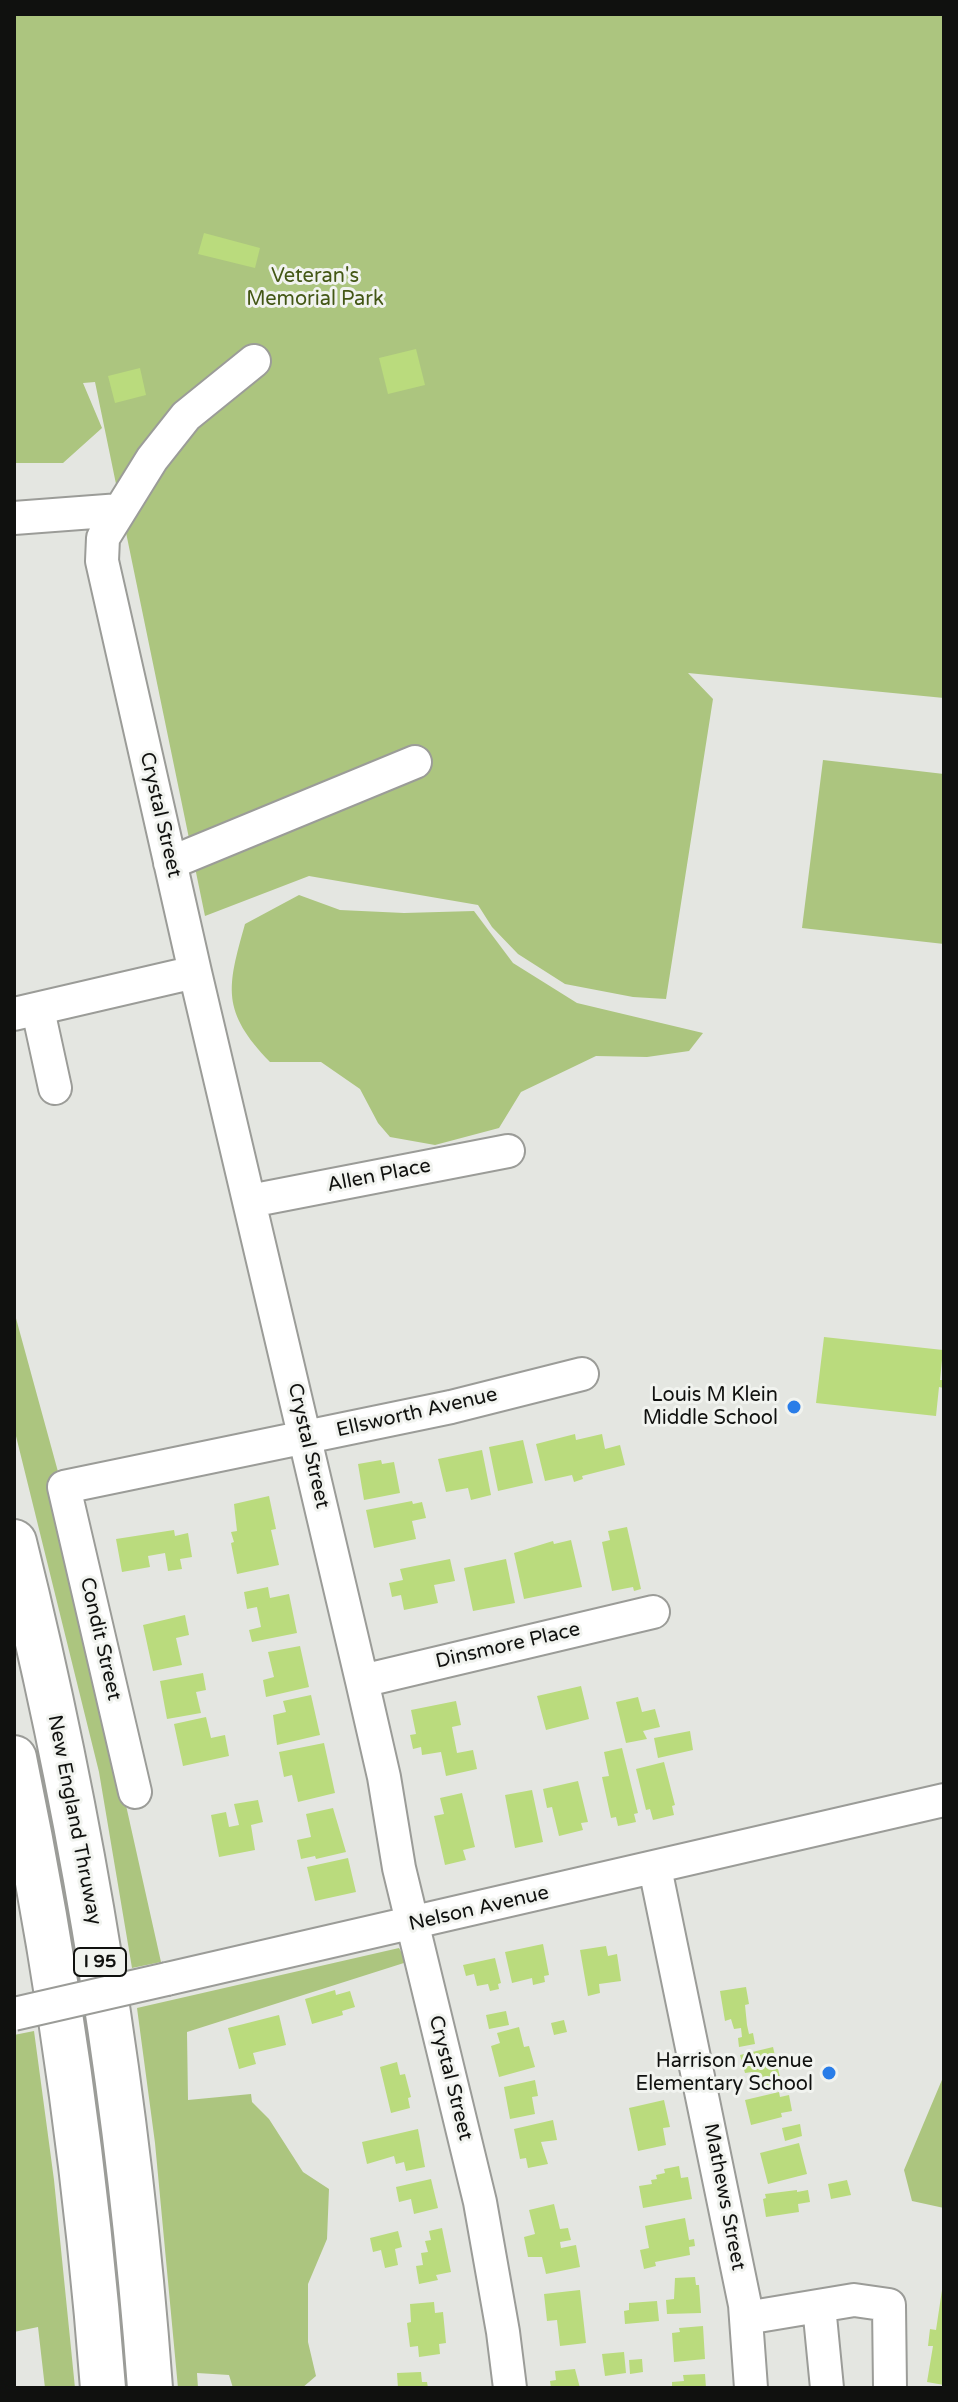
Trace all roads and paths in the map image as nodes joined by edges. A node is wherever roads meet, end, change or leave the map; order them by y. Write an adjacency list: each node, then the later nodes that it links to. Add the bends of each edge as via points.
1 (254, 361): 2 (street, Crystal Street, via 186,416)
2 (120, 510): 3 (street); 5 (street, Crystal Street, via 103,538 102,561)
3 (14, 518)
4 (415, 762): 5 (street)
5 (170, 863): 6 (street, Crystal Street)
6 (195, 972): 7 (street); 10 (street, Crystal Street)
7 (26, 1012): 8 (street)
8 (55, 1088)
9 (508, 1151): 10 (street, Allen Place)
10 (250, 1201): 12 (street, Crystal Street)
11 (582, 1374): 12 (street, Ellsworth Avenue)
12 (307, 1437): 13 (street, Ellsworth Avenue); 16 (street, Crystal Street)
13 (64, 1487): 19 (street, Condit Street)
14 (14, 1542): 26 (highway, New England Thruway / I 95, via 54,1713 94,1926 125,2137)
15 (653, 1612): 16 (street, Dinsmore Place)
16 (362, 1681): 21 (street, Crystal Street)
17 (14, 1758): 25 (highway, I 95, via 70,2084)
18 (943, 1790): 20 (street, Nelson Avenue)
19 (135, 1792)
20 (655, 1868): 21 (street, Nelson Avenue); 24 (street, Mathews Street)
21 (413, 1924): 22 (street, Nelson Avenue, bridge); 27 (street, Crystal Street, via 480,2202)
22 (14, 2014)
23 (819, 2306): 24 (street); 29 (street); 30 (street, via 854,2300 889,2305)
24 (746, 2318): 28 (street, Mathews Street)
25 (103, 2388)
26 (150, 2388)
27 (510, 2388)
28 (751, 2388)
29 (827, 2388)
30 (890, 2388)

